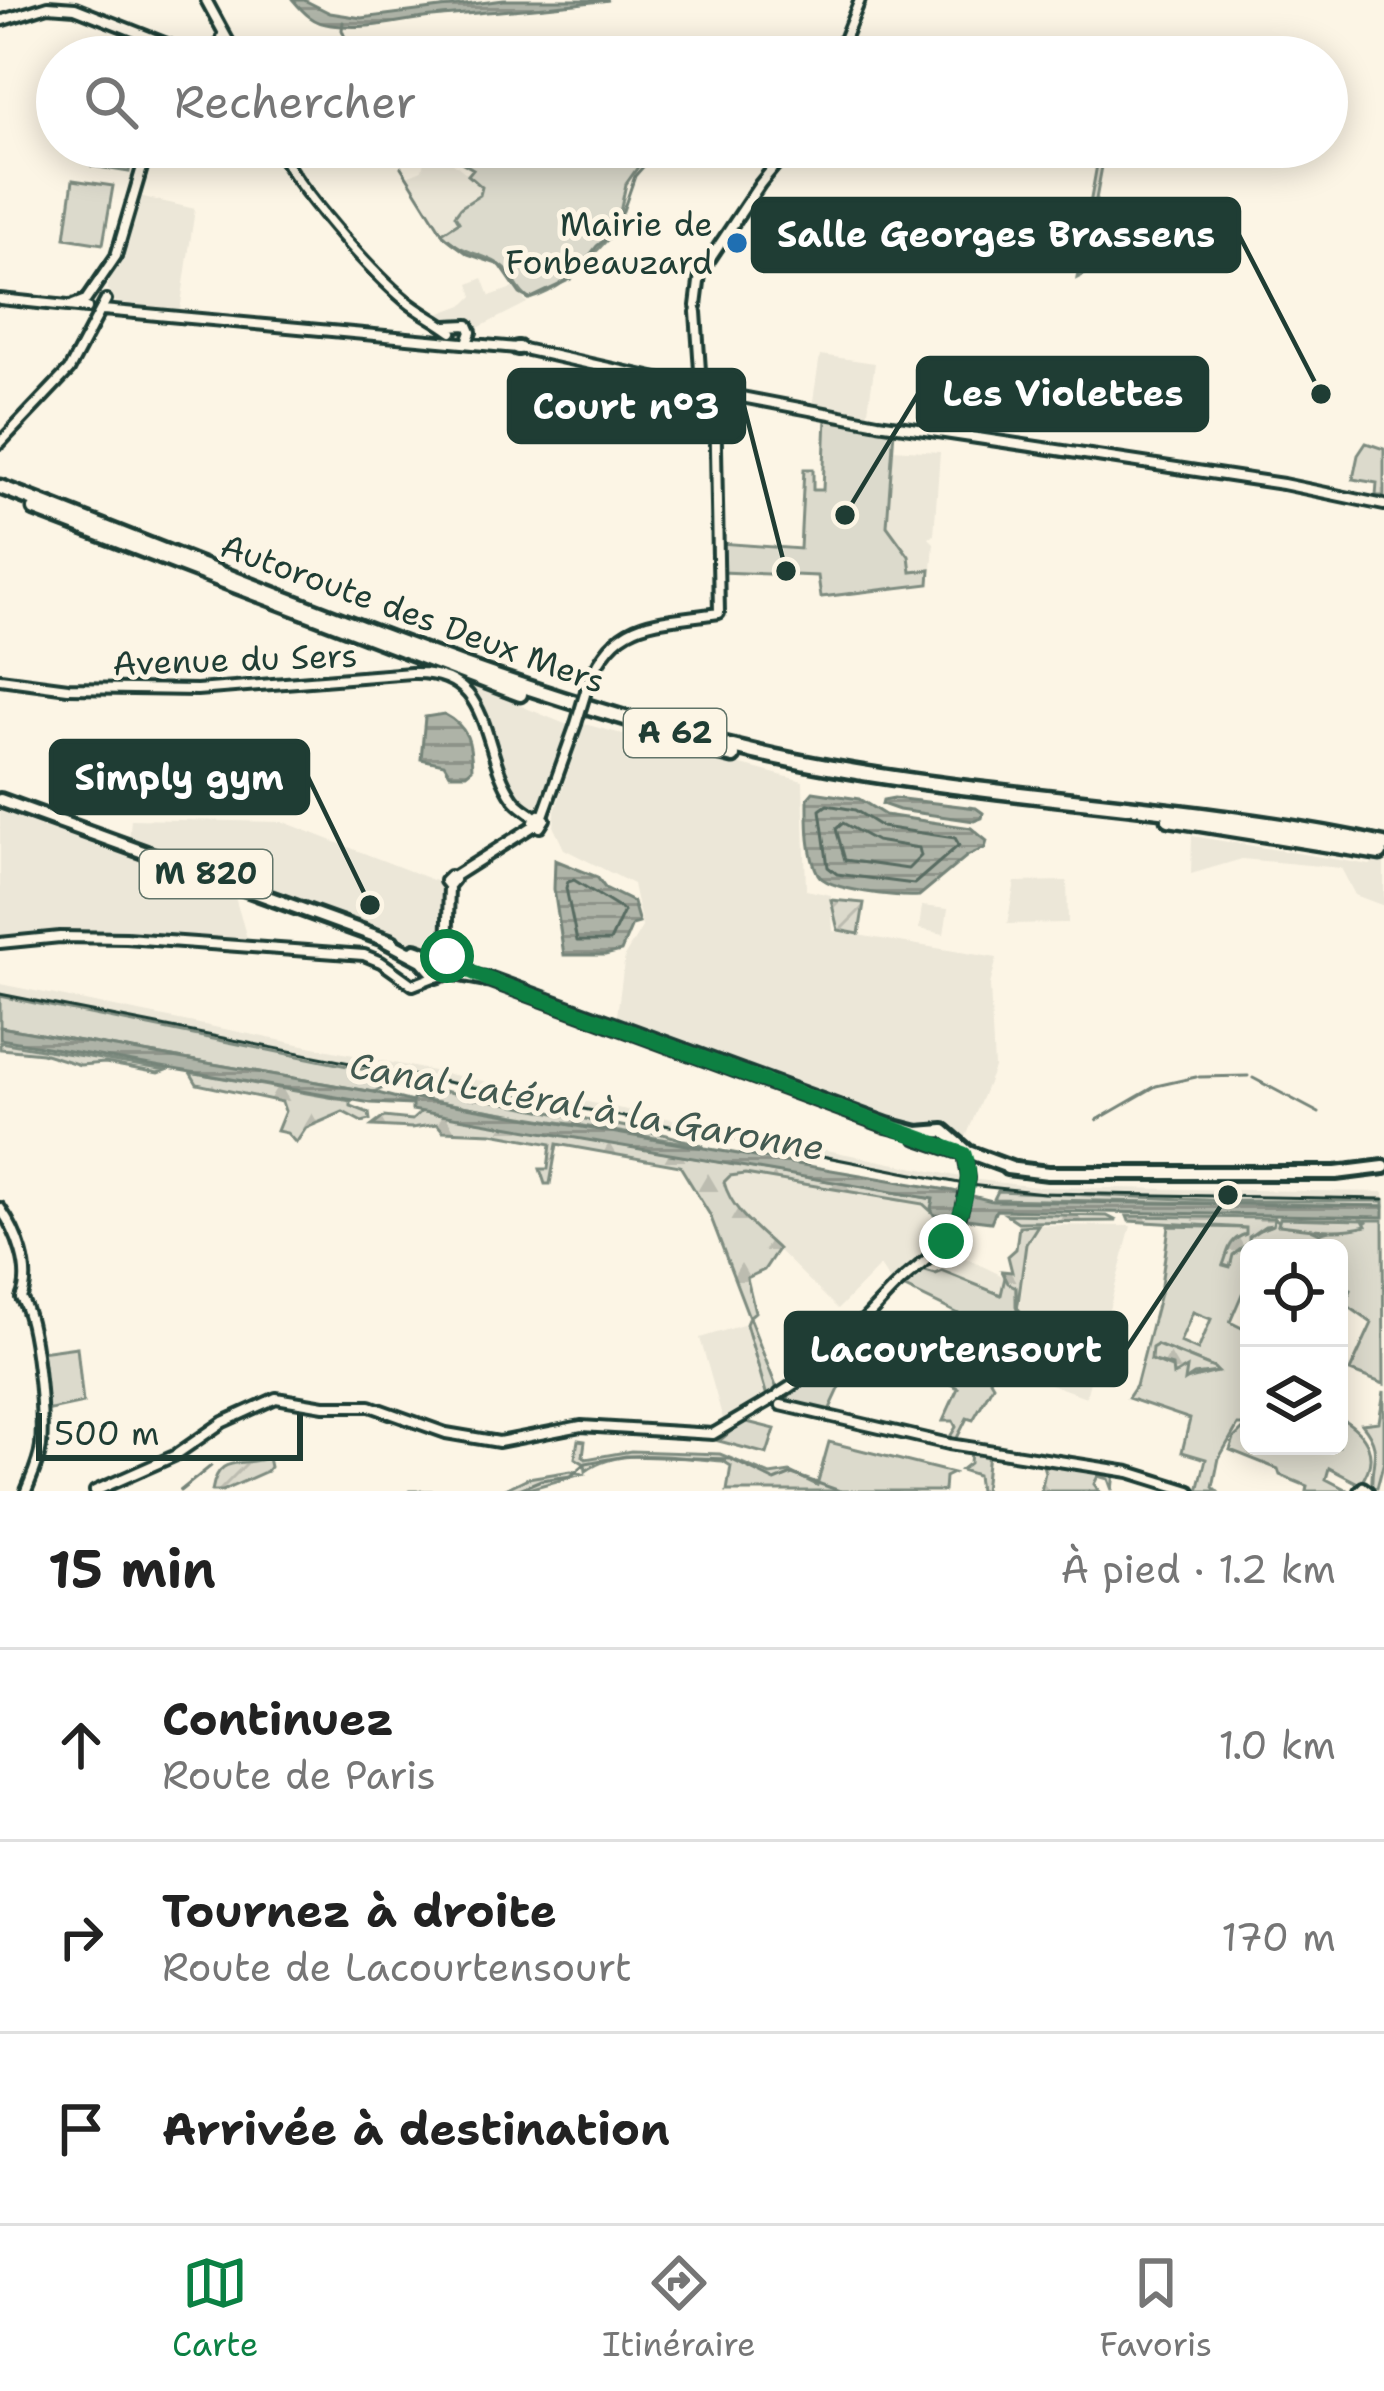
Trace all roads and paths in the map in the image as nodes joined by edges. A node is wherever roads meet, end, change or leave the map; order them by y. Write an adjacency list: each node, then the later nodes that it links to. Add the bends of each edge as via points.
1 (206, 0): 5 (main road)
2 (860, 0): 6 (main road)
3 (0, 21): 4 (main road, via 69,7)
4 (143, 36)
5 (223, 36)
6 (845, 36)
7 (142, 168): 11 (main road)
8 (291, 168): 12 (main road, via 379,275)
9 (773, 168): 13 (main road, via 700,274)
10 (0, 298): 11 (main road)
11 (96, 303): 12 (main road, via 438,340); 16 (main road, via 88,338 61,380)
12 (457, 333): 13 (main road)
13 (696, 383): 14 (main road); 15 (main road)
14 (716, 394): 15 (main road); 21 (main road, bridge, via 719,614 670,617 617,639 600,659)
15 (731, 395): 18 (main road)
16 (0, 443)
17 (0, 491): 22 (highway, Autoroute des Deux Mers / A 62, via 482,671 699,739 878,777 1239,820)
18 (1384, 505)
19 (0, 679): 21 (main road, Avenue du Sers, via 197,691 437,676 475,702 509,792)
20 (0, 798): 24 (main road, M 820)
21 (538, 819): 24 (main road, via 451,882)
22 (1384, 849)
23 (0, 943): 24 (main road, via 126,938 358,954 406,982 422,982)
24 (440, 961): 25 (main road, M 820)
25 (941, 1140): 26 (main road, M 820); 28 (main road, M 820)
26 (964, 1154): 27 (main road, M 820); 30 (main road)
27 (986, 1162): 28 (main road, M 820); 30 (main road)
28 (1011, 1168): 29 (main road, M 820)
29 (1384, 1170)
30 (968, 1176): 32 (main road, bridge, via 962,1212 937,1252)
31 (0, 1208): 33 (main road, via 20,1247 41,1430)
32 (780, 1400): 34 (main road, via 705,1435 581,1426 499,1442 370,1406 287,1400 260,1405); 35 (main road)
33 (26, 1491)
34 (95, 1491)
35 (1190, 1491)

